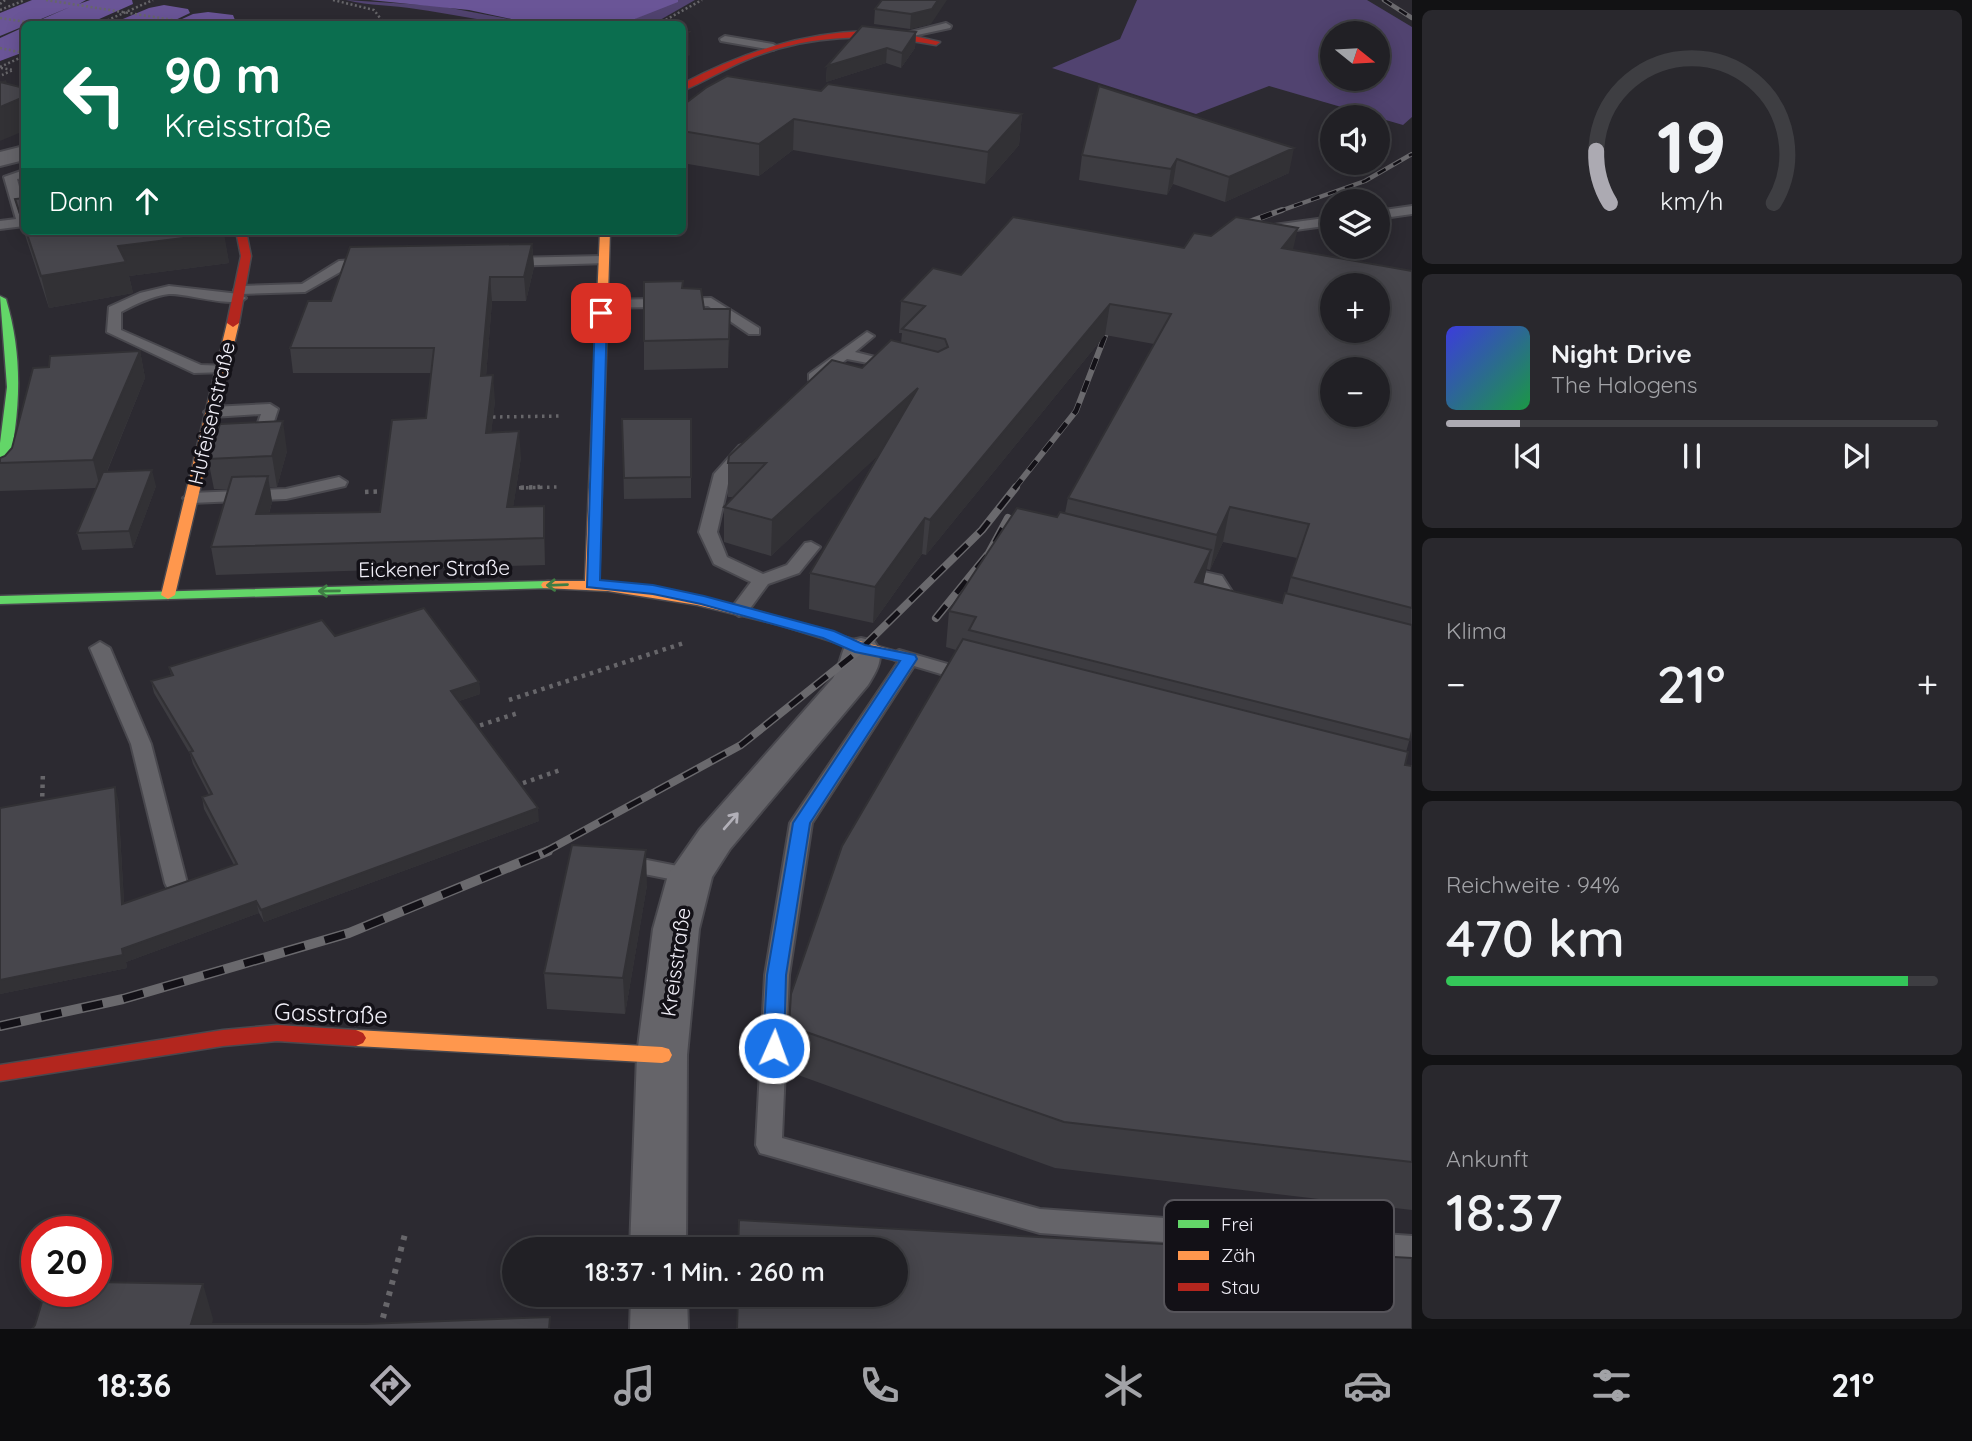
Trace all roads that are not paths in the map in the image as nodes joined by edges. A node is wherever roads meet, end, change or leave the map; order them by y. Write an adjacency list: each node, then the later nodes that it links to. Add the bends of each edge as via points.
1 (946, 26): 2 (lane)
2 (908, 34): 4 (street); 5 (street, via 830,31)
3 (725, 40): 5 (lane)
4 (936, 42)
5 (774, 47): 6 (street)
6 (686, 86)
7 (21, 154): 8 (street)
8 (0, 159)
9 (21, 175): 11 (lane, via 10,177)
10 (1412, 210): 12 (lane)
11 (21, 212)
12 (1390, 213)
13 (21, 222): 15 (lane)
14 (1320, 223): 16 (lane)
15 (0, 225)
16 (1253, 232)
17 (242, 235): 22 (street, Hufeisenstraße, via 246,256)
18 (605, 235): 19 (street)
19 (603, 261): 20 (lane); 24 (street)
20 (494, 262)
21 (385, 263): 22 (lane, via 344,264 305,288)
22 (240, 294): 28 (street, Hufeisenstraße); 28 (lane, via 224,299 177,289 143,295 114,310 114,332 199,370)
23 (0, 299): 32 (street, via 14,341)
24 (601, 304): 25 (lane, via 711,302); 41 (street)
25 (754, 331)
26 (867, 336): 27 (lane)
27 (845, 354): 29 (lane); 30 (lane)
28 (222, 369): 31 (street, Hufeisenstraße)
29 (910, 370)
30 (806, 385)
31 (212, 412): 33 (lane, via 270,410); 37 (street, Hufeisenstraße)
32 (6, 427): 35 (street)
33 (262, 434)
34 (759, 435): 40 (lane, via 722,474 708,532 720,560)
35 (0, 475)
36 (345, 487): 37 (lane)
37 (191, 498): 42 (street, Hufeisenstraße)
38 (811, 547): 40 (lane, via 793,569)
39 (1164, 567): 45 (lane, via 1216,580 1232,609)
40 (762, 580): 44 (lane)
41 (592, 584): 42 (street, Eickener Straße, one-way to 42); 44 (street, Eickener Straße, via 653,589)
42 (168, 595): 43 (street, Eickener Straße)
43 (0, 600)
44 (739, 610): 47 (street, Eickener Straße)
45 (1258, 616)
46 (100, 648): 49 (lane, via 141,744)
47 (889, 654): 48 (lane); 50 (street, Kreisstraße, one-way to 47, via 676,929 668,872 715,839 860,666); 52 (lane, via 802,823 777,975 769,1145 1040,1221)
48 (989, 682)
49 (176, 883)
50 (662, 1055): 51 (street, Gasstraße, via 277,1033); 53 (street, Kreisstraße)
51 (0, 1073)
52 (1164, 1230)
53 (658, 1237)
54 (1394, 1247): 55 (lane)
55 (1412, 1248)
56 (659, 1307): 57 (street)
57 (659, 1329)

